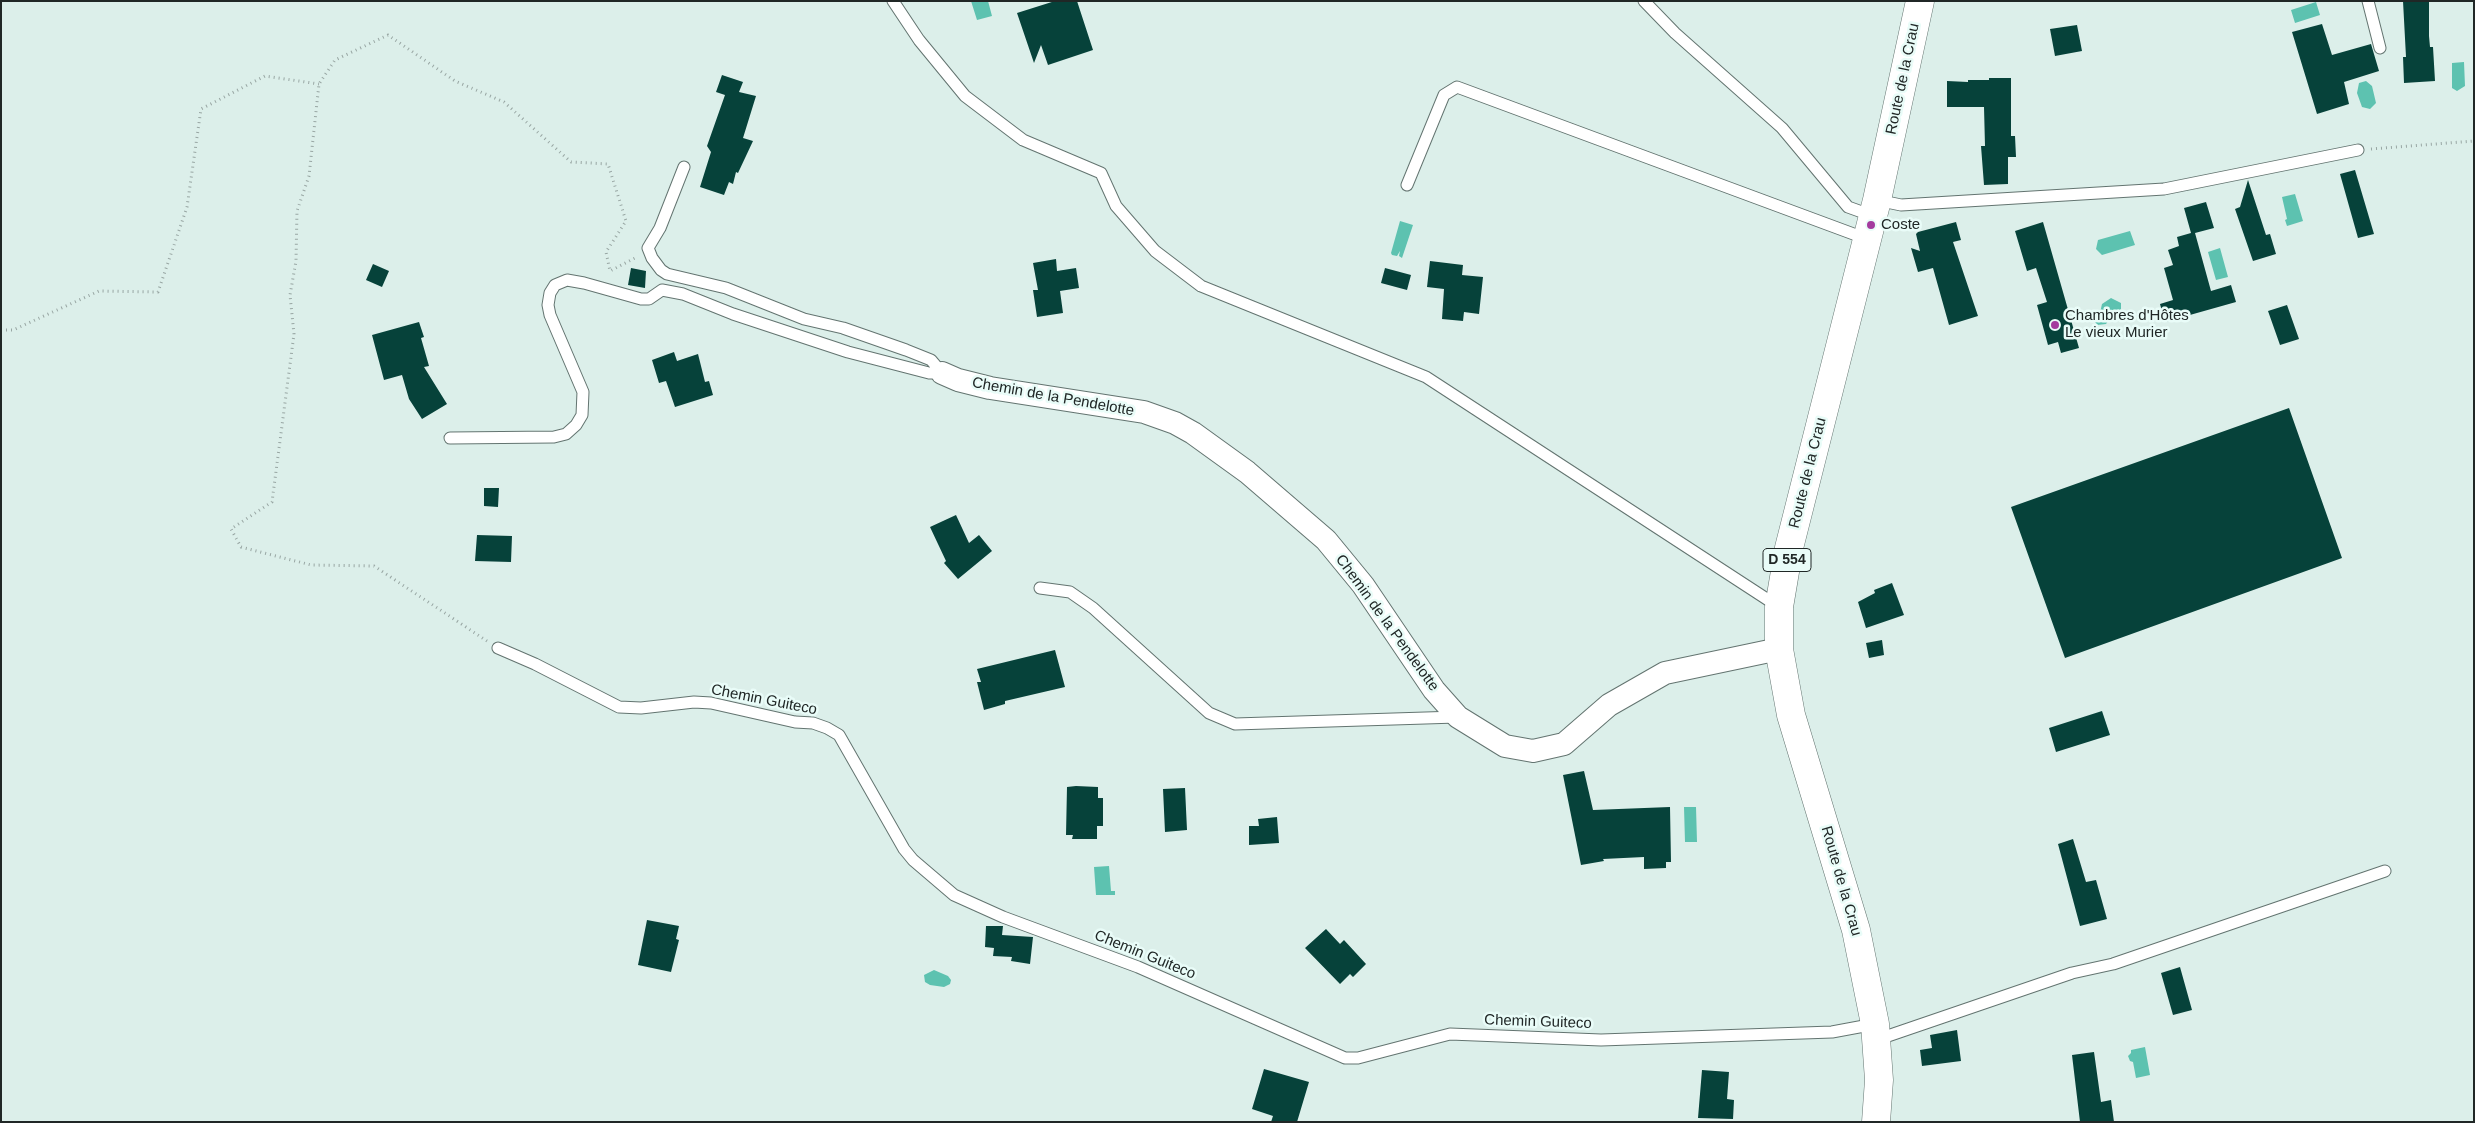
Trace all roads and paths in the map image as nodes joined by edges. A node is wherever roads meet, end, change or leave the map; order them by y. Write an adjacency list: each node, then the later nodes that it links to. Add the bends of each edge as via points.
1 (893, 1): 17 (lane, via 919,40 965,96 1023,140 1101,174 1116,206 1155,251 1201,286 1426,377)
2 (1644, 1): 11 (lane, via 1675,33 1782,128 1848,207)
3 (1920, 1): 11 (main road, Route de la Crau / D 554)
4 (2368, 1): 5 (lane)
5 (2380, 48)
6 (319, 84): 12 (path, via 335,60 388,35 455,81 504,102 571,162 608,164 626,221 606,252 610,272); 13 (path, via 265,76 201,109 187,207 158,292 99,291 13,330); 18 (path, via 309,176 297,211 296,261 290,295 294,334 272,502 231,529 241,547 311,565 374,566)
7 (2474, 141): 8 (path)
8 (2358, 150): 11 (lane, via 2164,189 1901,205)
9 (684, 167): 12 (lane)
10 (1407, 185): 11 (lane, via 1444,95 1457,87)
11 (1872, 218): 17 (main road, Route de la Crau / D 554, via 1789,548)
12 (649, 251): 14 (lane, via 657,266 668,274 716,284 804,319 843,328 906,350 932,360)
13 (1, 330)
14 (942, 373): 15 (lane, via 929,373 848,352 683,294 662,290 649,299 641,299 567,280 555,285 548,305 583,392 582,415 576,425 566,434 554,437); 20 (street, Chemin de la Pendelotte, via 990,388 1144,412 1194,434 1267,488 1326,540 1363,585 1434,690)
15 (450, 438)
16 (1040, 588): 20 (lane, via 1070,592 1085,602 1209,713 1235,724)
17 (1778, 607): 19 (main road, Route de la Crau / D 554)
18 (498, 648): 22 (lane, Chemin Guiteco, via 619,707 711,703 827,728 839,735 904,849 954,895 1003,917 1138,967 1344,1058 1358,1058 1450,1034 1601,1040)
19 (1779, 649): 20 (street, Chemin de la Pendelotte, via 1665,672 1610,705 1564,744 1533,751 1505,746); 22 (main road, Route de la Crau / D 554, via 1791,715 1856,930)
20 (1458, 717)
21 (2385, 871): 22 (lane, Chemin Guiteco, via 2113,964 2072,973)
22 (1876, 1032): 23 (main road, Route de la Crau / D 554, via 1879,1080)
23 (1876, 1122)

